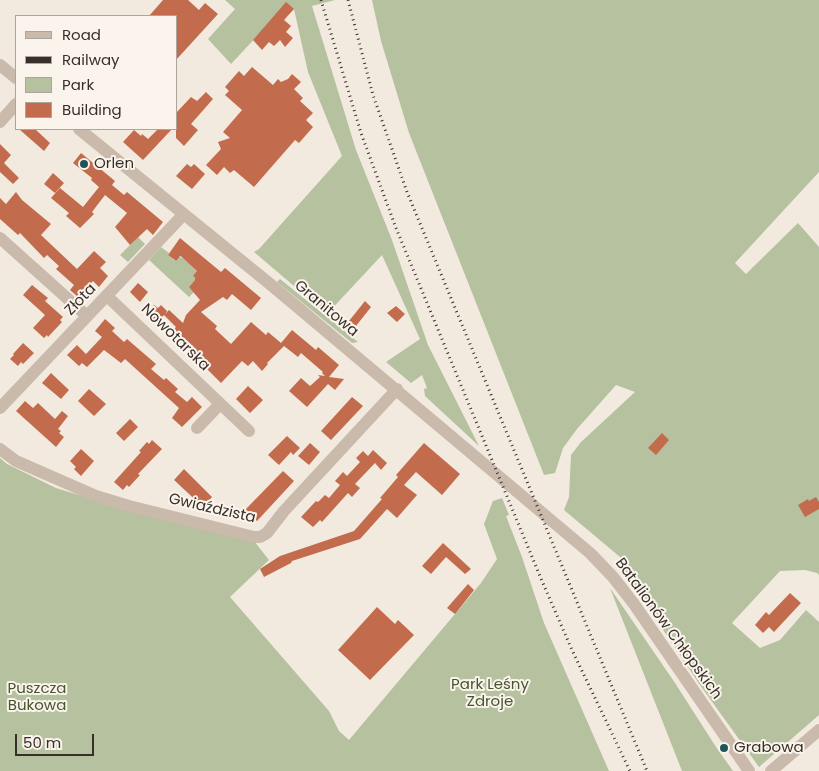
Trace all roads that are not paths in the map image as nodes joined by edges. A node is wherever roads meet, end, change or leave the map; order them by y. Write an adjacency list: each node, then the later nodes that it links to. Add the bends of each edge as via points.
1 (0, 65): 2 (street)
2 (15, 77)
3 (15, 105): 4 (street)
4 (0, 122)
5 (80, 130): 6 (street, Granitowa)
6 (184, 214): 8 (street, Złota); 10 (street, Granitowa)
7 (0, 238): 9 (street)
8 (107, 296): 9 (street, Złota); 11 (street, Nowotarska)
9 (87, 316): 12 (street, Złota)
10 (397, 389): 15 (street, Gwiaździsta, via 260,537 96,496 16,461); 16 (street, Granitowa)
11 (220, 404): 13 (street); 14 (street, Nowotarska)
12 (0, 408)
13 (197, 428)
14 (249, 432)
15 (0, 448)
16 (549, 517): 18 (street, Batalionów Chłopskich, via 590,553 624,591)
17 (819, 730): 19 (street)
18 (749, 771)
19 (772, 771)

